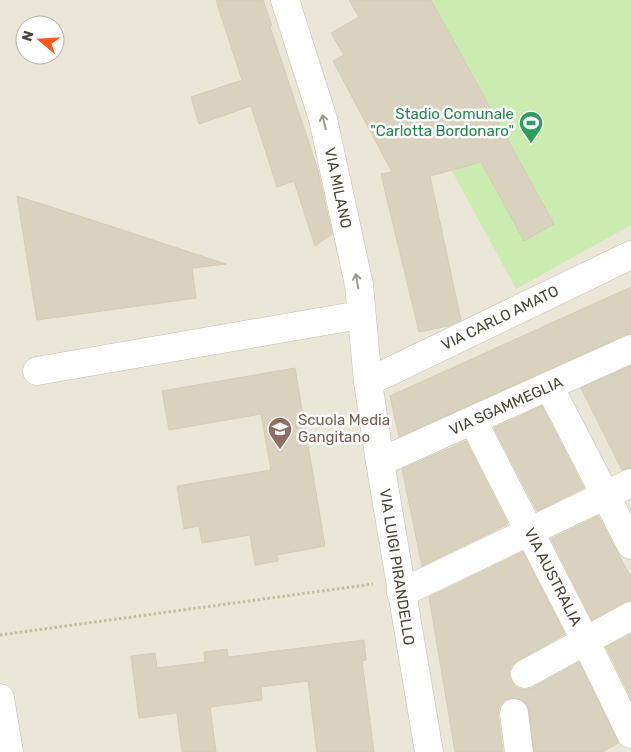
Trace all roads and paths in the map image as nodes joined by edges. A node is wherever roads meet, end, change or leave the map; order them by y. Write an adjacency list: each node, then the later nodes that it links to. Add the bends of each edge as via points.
1 (285, 0): 3 (street, VIA MILANO, one-way to 1, via 359,285 323,119)
2 (631, 255): 6 (street, VIA CARLO AMATO)
3 (360, 315): 5 (street); 6 (street, VIA MILANO)
4 (631, 349): 7 (street, VIA SGAMMEGLIA)
5 (37, 371)
6 (368, 382): 9 (street, VIA LUIGI PIRANDELLO)
7 (549, 386): 8 (street, VIA SGAMMEGLIA); 11 (street)
8 (473, 421): 9 (street, VIA SGAMMEGLIA); 12 (street, VIA AUSTRALIA)
9 (380, 462): 14 (street, VIA LUIGI PIRANDELLO)
10 (631, 484): 11 (street)
11 (606, 495): 12 (street); 13 (street)
12 (529, 532): 14 (street); 17 (street, VIA AUSTRALIA)
13 (631, 545)
14 (400, 587): 16 (path, via 300,595); 23 (street, VIA LUIGI PIRANDELLO)
15 (631, 616): 17 (street)
16 (0, 635)
17 (585, 640): 18 (street); 21 (street, VIA AUSTRALIA)
18 (525, 674)
19 (0, 698): 22 (street)
20 (514, 713): 24 (street)
21 (631, 734)
22 (9, 752)
23 (429, 752)
24 (519, 752)

